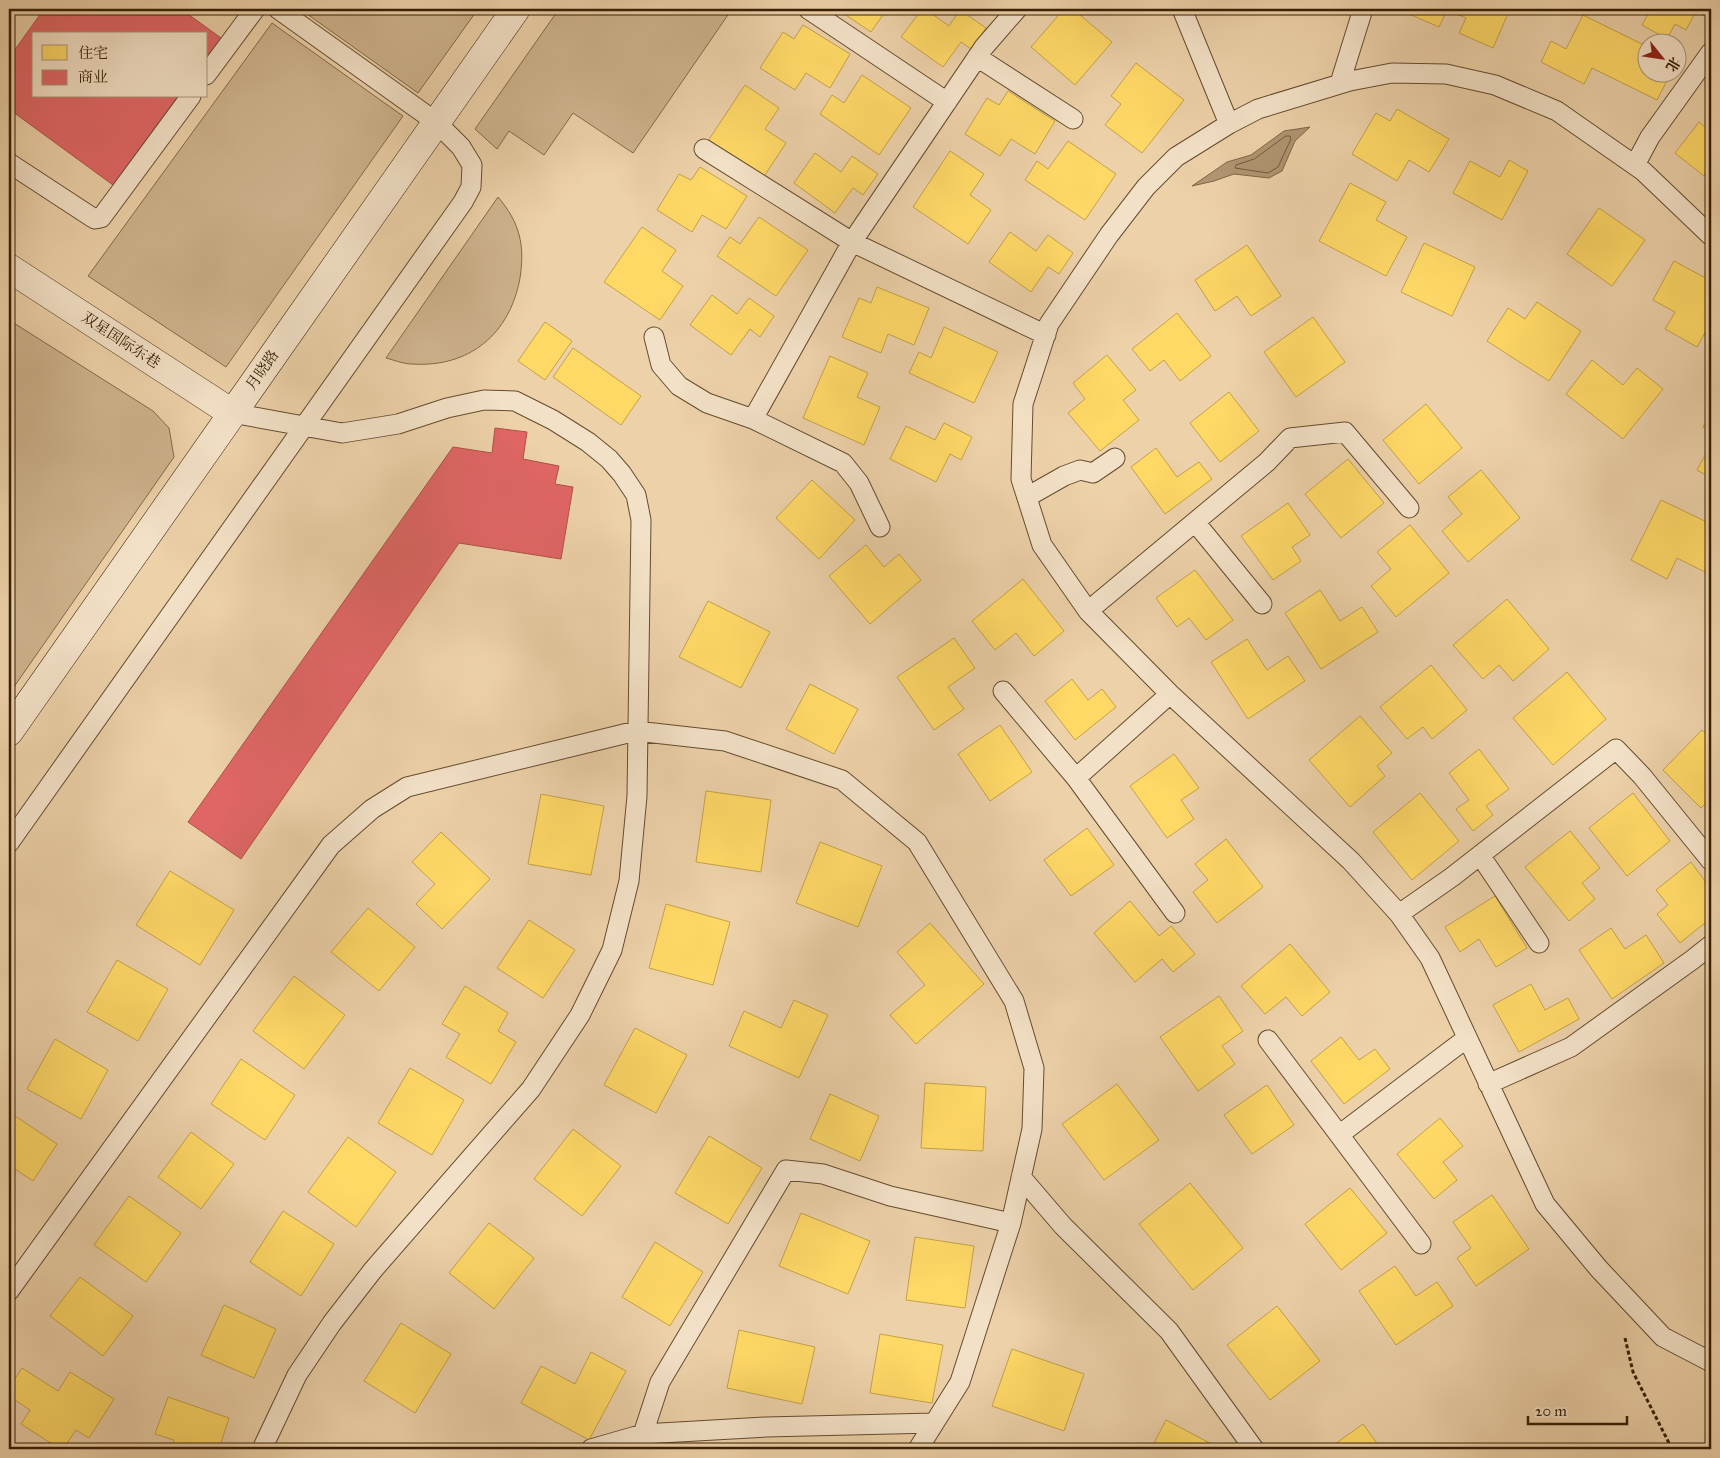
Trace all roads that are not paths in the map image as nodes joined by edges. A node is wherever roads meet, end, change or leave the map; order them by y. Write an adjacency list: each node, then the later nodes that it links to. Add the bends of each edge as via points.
1 (255, 9): 10 (lane)
2 (278, 9): 15 (lane)
3 (516, 9): 15 (street, 月晓路)
4 (808, 9): 13 (lane)
5 (1017, 9): 9 (lane)
6 (1182, 9): 16 (lane)
7 (1363, 9): 11 (lane)
8 (1711, 52): 19 (lane, via 1650,137)
9 (977, 57): 13 (lane); 14 (lane)
10 (208, 72)
11 (1340, 83): 16 (lane, via 1258,109); 19 (lane, via 1392,73 1446,74 1495,86 1558,111)
12 (190, 98): 18 (lane, via 102,218 90,216)
13 (947, 102): 21 (lane)
14 (1072, 120)
15 (436, 122): 25 (street, 月晓路); 27 (lane, via 461,147 472,165 471,187)
16 (1229, 124): 23 (lane, via 1176,156 1146,187 1109,235)
17 (704, 149): 21 (lane)
18 (9, 163)
19 (1635, 165): 20 (lane)
20 (1711, 236)
21 (852, 242): 23 (lane); 26 (lane)
22 (9, 268): 25 (street, 双星国际东巷)
23 (1046, 335): 29 (lane, via 1023,404 1021,479)
24 (654, 337): 26 (lane, via 661,365 679,386 707,403)
25 (232, 413): 27 (lane); 38 (street, 月晓路)
26 (753, 419): 32 (lane, via 843,463 859,483)
27 (304, 426): 37 (lane, via 342,433 398,424 484,400 515,401 553,420 609,459 636,495 641,520); 40 (lane)
28 (1115, 458): 29 (lane, via 1093,473 1080,470)
29 (1027, 497): 34 (lane, via 1042,545)
30 (1409, 508): 31 (lane, via 1345,432 1290,438)
31 (1195, 522): 33 (lane); 34 (lane)
32 (880, 527)
33 (1262, 604)
34 (1088, 611): 36 (lane)
35 (1003, 691): 39 (lane)
36 (1170, 694): 39 (lane); 44 (lane, via 1351,861)
37 (636, 731): 51 (lane, via 725,741 842,780 917,842 1014,1001 1034,1068 1032,1129); 54 (lane, via 407,787 372,809 331,845); 59 (lane, via 637,796 629,880 612,950 580,1015 531,1089 373,1270 332,1323 297,1375)
38 (9, 732)
39 (1076, 778): 43 (lane)
40 (9, 842)
41 (1480, 855): 42 (lane, via 1616,749); 44 (lane); 45 (lane)
42 (1711, 861)
43 (1175, 913)
44 (1399, 914): 47 (lane, via 1430,958)
45 (1540, 943)
46 (1711, 945): 49 (lane, via 1571,1047)
47 (1467, 1038): 49 (lane); 50 (lane)
48 (1268, 1040): 50 (lane)
49 (1488, 1084): 55 (lane, via 1545,1204 1599,1270 1663,1337)
50 (1340, 1135): 53 (lane)
51 (1021, 1177): 52 (lane); 58 (lane, via 1063,1226 1169,1331)
52 (1010, 1223): 56 (lane, via 960,1382); 57 (lane, via 890,1196 823,1174 786,1170 660,1382)
53 (1421, 1244)
54 (9, 1291)
55 (1711, 1362)
56 (934, 1423): 57 (lane); 61 (lane)
57 (644, 1434): 60 (lane)
58 (1252, 1448)
59 (262, 1449)
60 (591, 1449)
61 (918, 1449)

